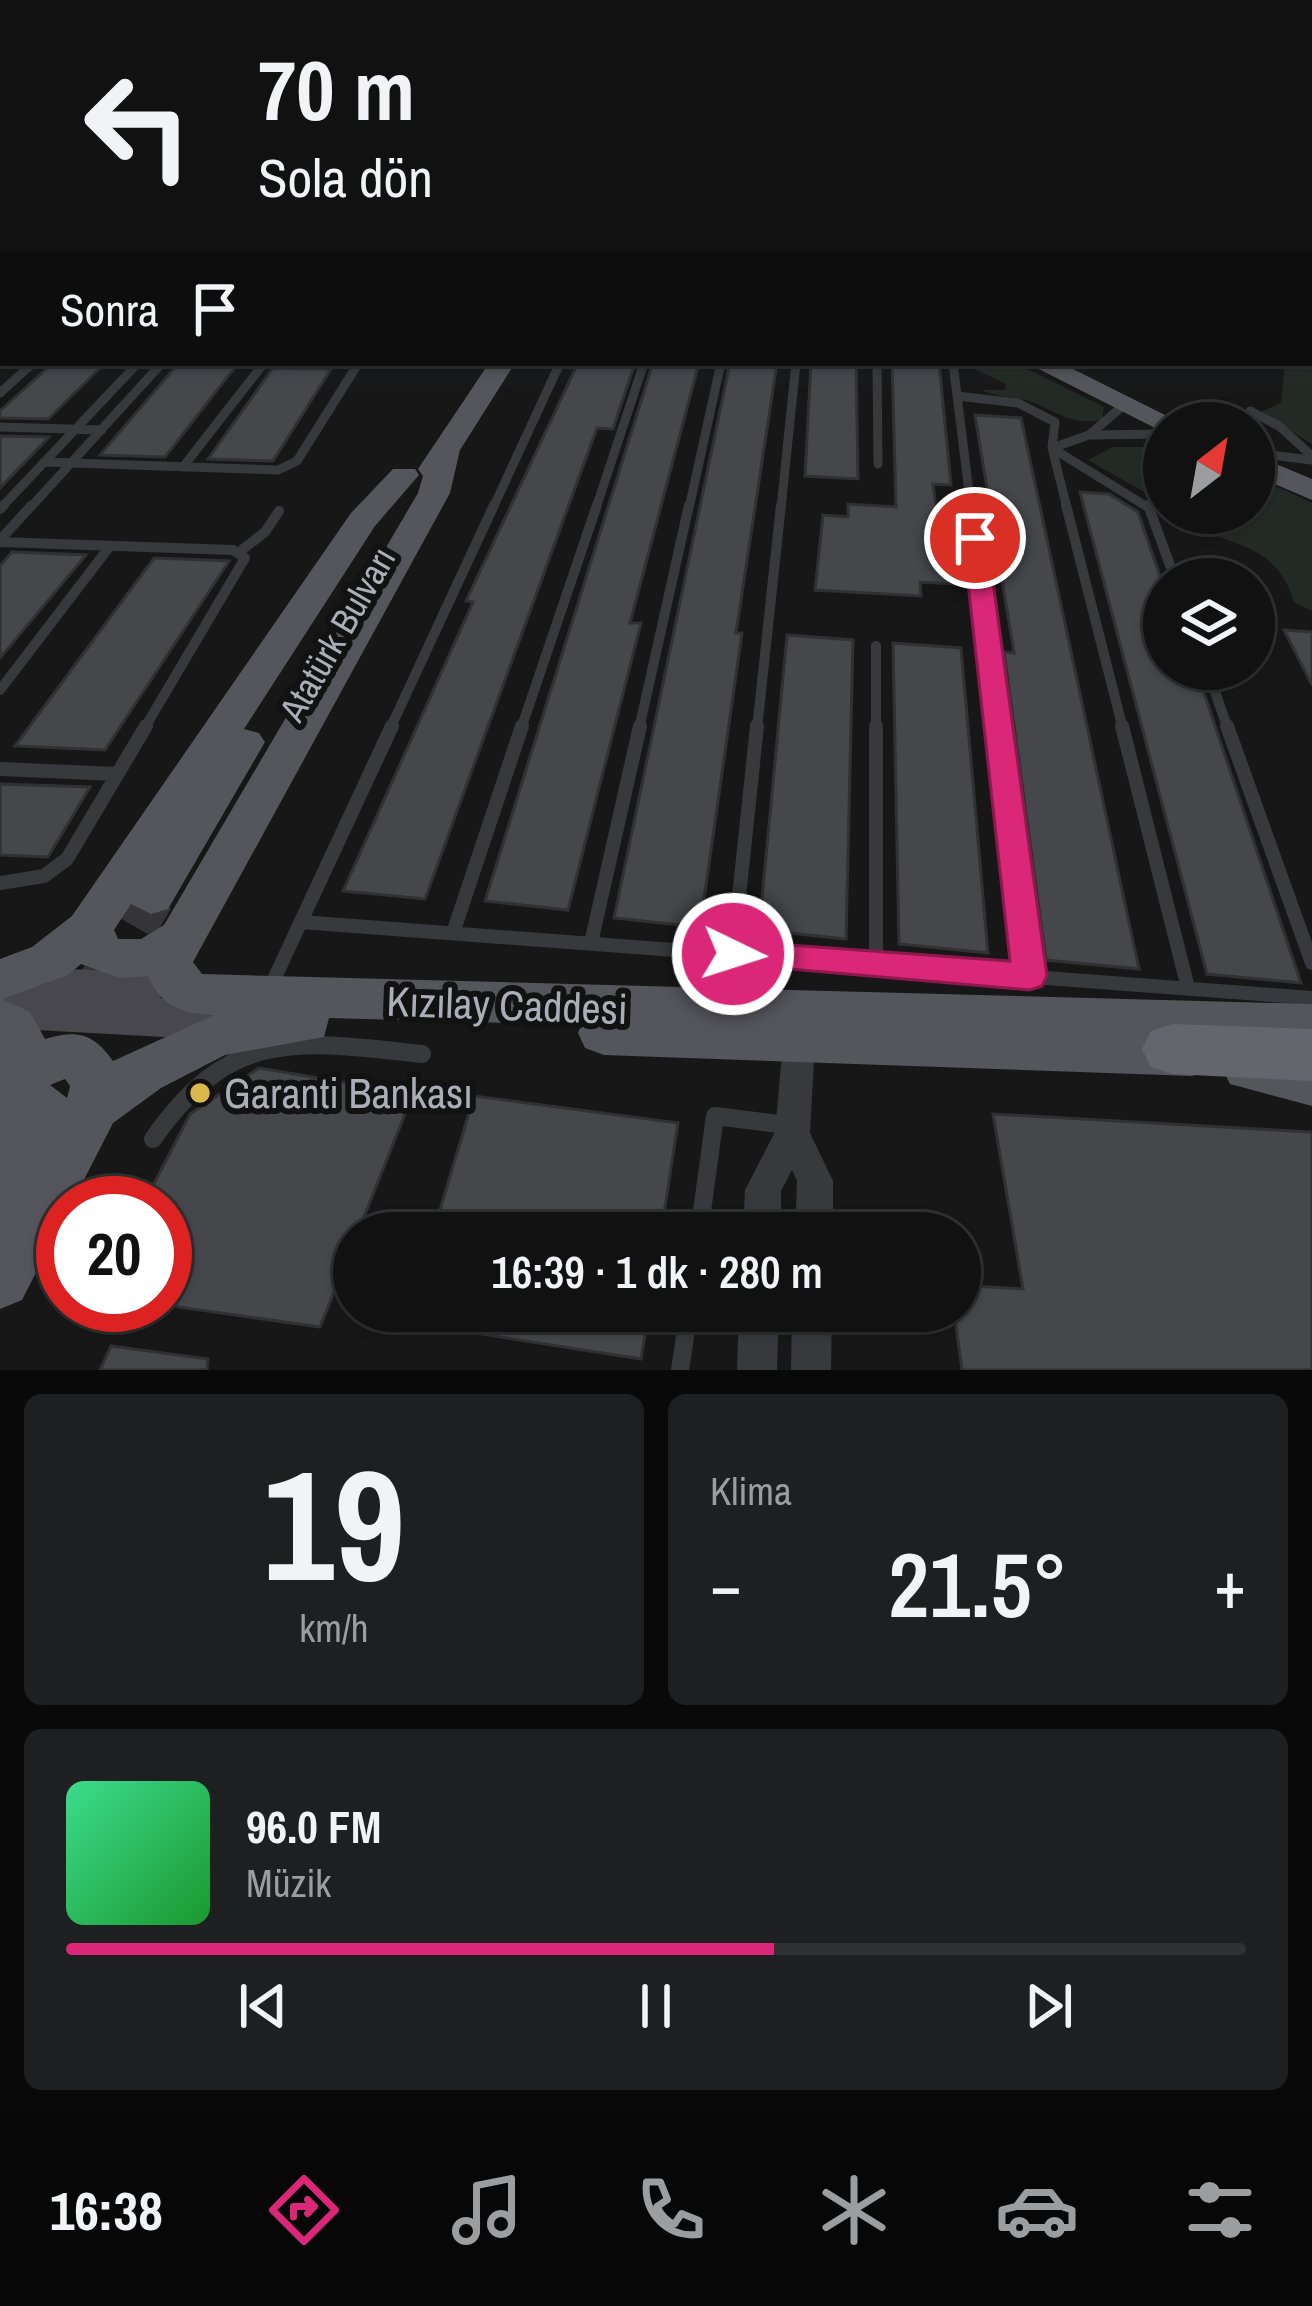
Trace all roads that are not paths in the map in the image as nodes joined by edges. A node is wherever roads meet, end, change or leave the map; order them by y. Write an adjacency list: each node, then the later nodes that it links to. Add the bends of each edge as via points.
1 (30, 366): 16 (lane)
2 (135, 366): 23 (lane)
3 (159, 366): 24 (lane)
4 (263, 366): 34 (lane)
5 (352, 366): 34 (lane, via 297,461 278,470)
6 (472, 366): 36 (main road, Atatürk Bulvarı)
7 (500, 366): 51 (main road, via 446,447 434,493)
8 (559, 366): 52 (lane)
9 (643, 366): 54 (lane)
10 (720, 366): 55 (lane)
11 (796, 366): 56 (lane)
12 (877, 366): 33 (lane)
13 (953, 366): 17 (lane)
14 (1046, 366): 19 (main road)
15 (1078, 366): 18 (main road)
16 (0, 393)
17 (957, 396): 27 (lane, via 1018,403 1048,416 1055,422); 59 (lane)
18 (1152, 402)
19 (1126, 404): 20 (main road); 26 (lane)
20 (1143, 412)
21 (1275, 424): 29 (lane)
22 (0, 428): 23 (lane)
23 (75, 429): 24 (lane); 30 (lane)
24 (102, 430): 31 (lane)
25 (1143, 434): 26 (lane)
26 (1089, 435): 27 (lane)
27 (1052, 448): 44 (lane, via 1147,502); 61 (lane)
28 (1275, 457): 29 (lane)
29 (1312, 458)
30 (44, 462): 31 (lane); 39 (lane)
31 (71, 463): 34 (lane); 41 (lane)
32 (1275, 463): 37 (main road)
33 (878, 464)
34 (183, 467)
35 (1275, 468): 38 (main road)
36 (404, 476): 51 (main road, Atatürk Bulvarı); 53 (main road, via 362,520)
37 (1312, 477)
38 (1312, 491)
39 (0, 509)
40 (279, 511): 43 (lane)
41 (0, 541): 42 (lane)
42 (110, 546): 43 (lane); 46 (lane)
43 (238, 553): 49 (lane, via 245,558)
44 (1167, 558)
45 (876, 646): 58 (lane)
46 (0, 690)
47 (1214, 690): 57 (lane)
48 (0, 769): 49 (lane)
49 (117, 774): 50 (lane, via 67,859 44,876)
50 (0, 883)
51 (169, 914): 53 (main road, via 156,956 125,960 99,952); 66 (main road, via 167,971)
52 (301, 922): 54 (lane); 64 (lane)
53 (89, 929): 60 (main road, via 50,961)
54 (453, 933): 55 (lane)
55 (591, 944): 56 (lane)
56 (733, 954): 58 (lane)
57 (1312, 963)
58 (876, 965): 59 (lane)
59 (1030, 976): 61 (lane)
60 (0, 982): 66 (main road)
61 (1189, 988): 62 (lane)
62 (1312, 998)
63 (0, 1010): 64 (main road)
64 (265, 1010): 65 (main road, Kızılay Caddesi); 66 (main road); 67 (main road, Kızılay Caddesi)
65 (1293, 1027)
66 (203, 1034): 69 (lane); 71 (main road, via 170,1051); 74 (lane, via 186,1091)
67 (799, 1042): 68 (main road, Kızılay Caddesi); 73 (street)
68 (1173, 1049): 70 (highway); 72 (main road, Kızılay Caddesi)
69 (422, 1054)
70 (1312, 1055)
71 (31, 1081): 75 (main road); 79 (main road); 80 (main road)
72 (1312, 1083)
73 (793, 1130): 76 (lane, via 716,1115); 77 (street, via 764,1190); 78 (street, via 814,1181)
74 (153, 1138)
75 (0, 1155)
76 (702, 1212)
77 (763, 1212)
78 (814, 1212)
79 (0, 1218)
80 (0, 1280)
81 (685, 1332): 84 (lane)
82 (758, 1332): 85 (street)
83 (812, 1332): 86 (street)
84 (680, 1370)
85 (757, 1370)
86 (811, 1370)

